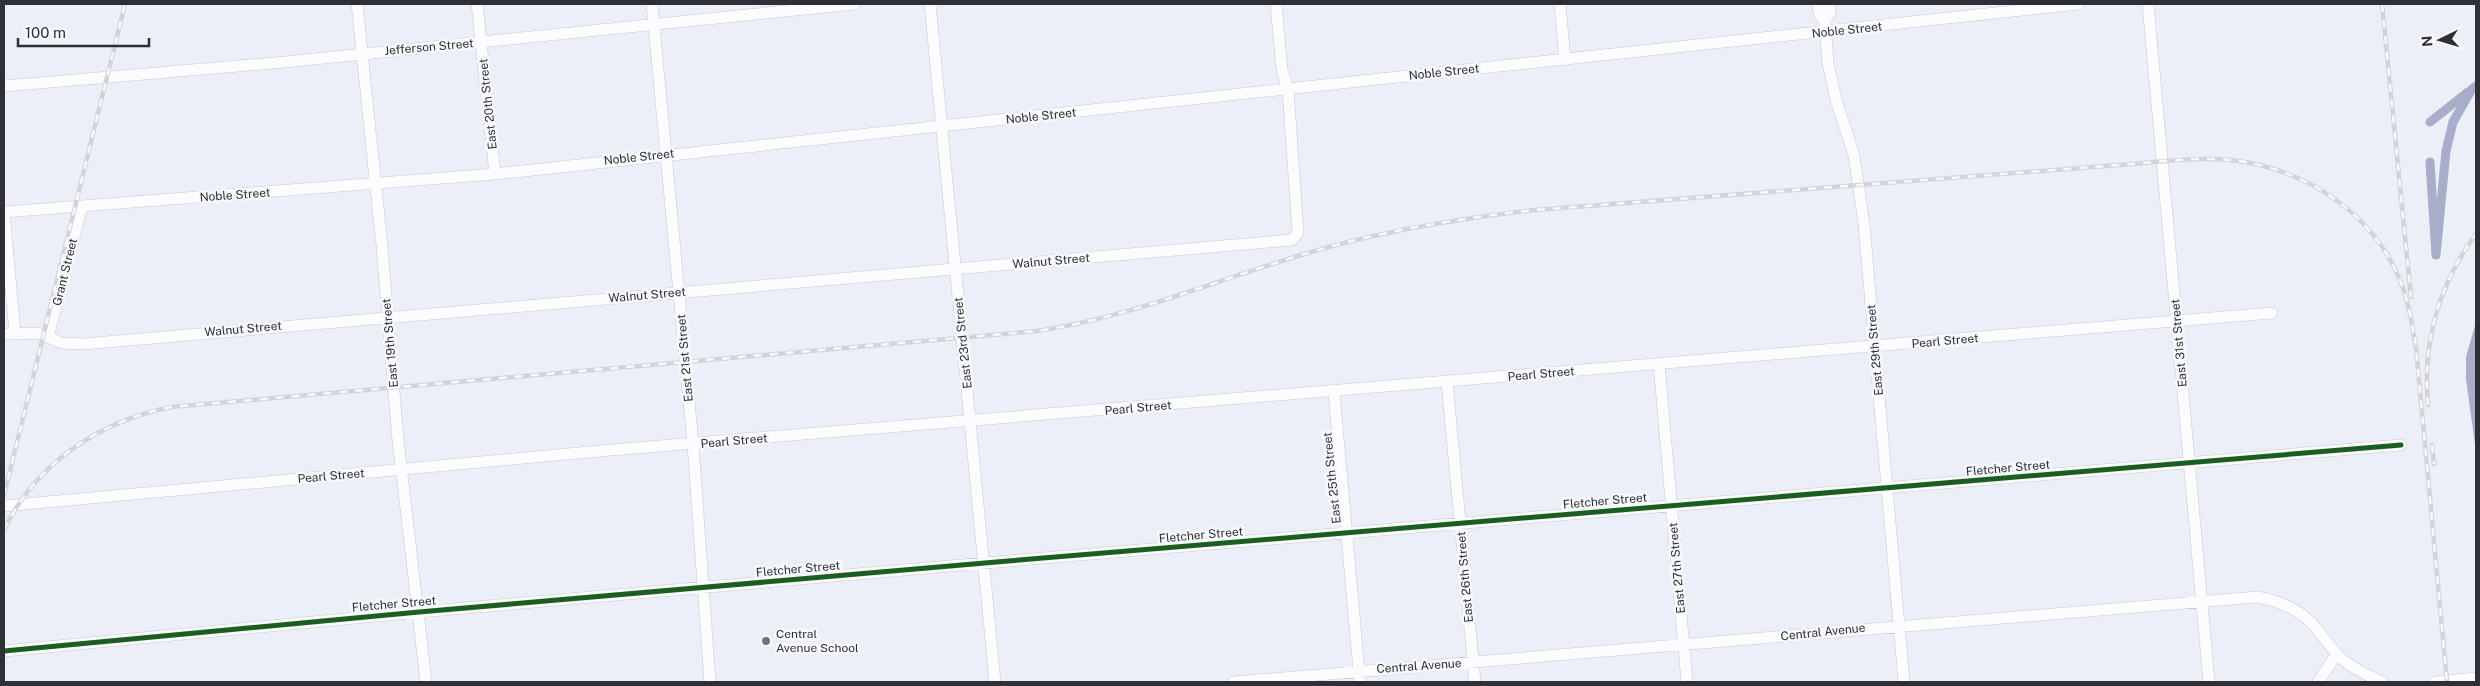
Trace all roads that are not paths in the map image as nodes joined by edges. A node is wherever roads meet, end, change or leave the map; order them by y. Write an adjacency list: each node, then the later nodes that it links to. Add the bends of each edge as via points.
1 (357, 4): 15 (street, East 19th Street)
2 (477, 4): 14 (street, East 20th Street)
3 (652, 4): 12 (street, East 21st Street)
4 (854, 4): 12 (street, Jefferson Street)
5 (930, 4): 19 (street, East 23rd Street)
6 (1276, 4): 18 (street, via 1282,70)
7 (1560, 4): 16 (street)
8 (1818, 4): 13 (street, East 29th Street)
9 (1829, 4): 13 (street, East 29th Street)
10 (2078, 4): 13 (street, Noble Street)
11 (2148, 4): 29 (street, East 31st Street)
12 (654, 24): 14 (street, Jefferson Street); 20 (street, East 21st Street)
13 (1825, 27): 16 (street, Noble Street); 32 (street, East 29th Street, via 1836,100 1856,164)
14 (481, 42): 15 (street, Jefferson Street); 21 (street, East 20th Street)
15 (362, 53): 17 (street, Jefferson Street); 22 (street, East 19th Street)
16 (1566, 60): 18 (street, Noble Street)
17 (4, 86)
18 (1288, 89): 19 (street, Noble Street); 25 (street, Walnut Street, via 1298,233 1292,240)
19 (942, 126): 20 (street, Noble Street); 25 (street, East 23rd Street)
20 (666, 154): 21 (street, Noble Street); 26 (street, East 21st Street)
21 (495, 174): 22 (street, Noble Street)
22 (376, 184): 23 (street, Noble Street); 28 (street, East 19th Street)
23 (82, 206): 24 (street, Noble Street); 31 (street, Grant Street)
24 (4, 212): 30 (street)
25 (956, 269): 26 (street, Walnut Street); 36 (street, East 23rd Street)
26 (679, 292): 28 (street, Walnut Street); 37 (street, East 21st Street)
27 (2272, 313): 29 (street, Pearl Street)
28 (388, 318): 31 (street, Walnut Street, via 83,344 62,343); 40 (street, East 19th Street)
29 (2177, 320): 32 (street, Pearl Street); 39 (street, East 31st Street)
30 (9, 333): 31 (street, Walnut Street, via 38,333)
31 (48, 337)
32 (1875, 347): 33 (street, Pearl Street); 41 (street, East 29th Street)
33 (1659, 364): 34 (street, Pearl Street); 43 (street, East 27th Street)
34 (1447, 382): 35 (street, Pearl Street); 44 (street, East 26th Street)
35 (1334, 392): 36 (street, Pearl Street); 45 (street, East 25th Street)
36 (972, 422): 37 (street, Pearl Street); 46 (street, East 23rd Street)
37 (693, 444): 40 (street, Pearl Street); 47 (street, East 21st Street)
38 (2401, 444): 39 (street, Fletcher Street)
39 (2190, 464): 41 (street, Fletcher Street); 48 (street, East 31st Street)
40 (401, 469): 42 (street, Pearl Street); 49 (street, East 19th Street)
41 (1887, 489): 43 (street, Fletcher Street); 50 (street, East 29th Street)
42 (4, 506)
43 (1672, 506): 44 (street, Fletcher Street); 51 (street, East 27th Street)
44 (1460, 524): 45 (street, Fletcher Street); 54 (street, East 26th Street)
45 (1348, 533): 46 (street, Fletcher Street); 55 (street, East 25th Street)
46 (985, 563): 47 (street, Fletcher Street); 59 (street, East 23rd Street)
47 (703, 588): 49 (street, Fletcher Street); 58 (street, East 21st Street)
48 (2202, 602): 50 (street, Central Avenue); 53 (street, Central Avenue, via 2257,597 2282,603 2309,620); 64 (street, East 31st Street)
49 (419, 612): 52 (street, Fletcher Street); 57 (street, East 19th Street)
50 (1900, 626): 51 (street, Central Avenue); 63 (street, East 29th Street)
51 (1684, 644): 54 (street, Central Avenue); 62 (street, East 27th Street)
52 (4, 651)
53 (2337, 654): 65 (street); 66 (street, Central Avenue, via 2355,669)
54 (1473, 662): 55 (street, Central Avenue); 61 (street, East 26th Street)
55 (1359, 677): 60 (street, Central Avenue)
56 (2476, 678): 67 (street)
57 (426, 682)
58 (710, 682)
59 (995, 682)
60 (1233, 682)
61 (1474, 682)
62 (1687, 682)
63 (1904, 682)
64 (2209, 682)
65 (2318, 682)
66 (2382, 682)
67 (2435, 682)

